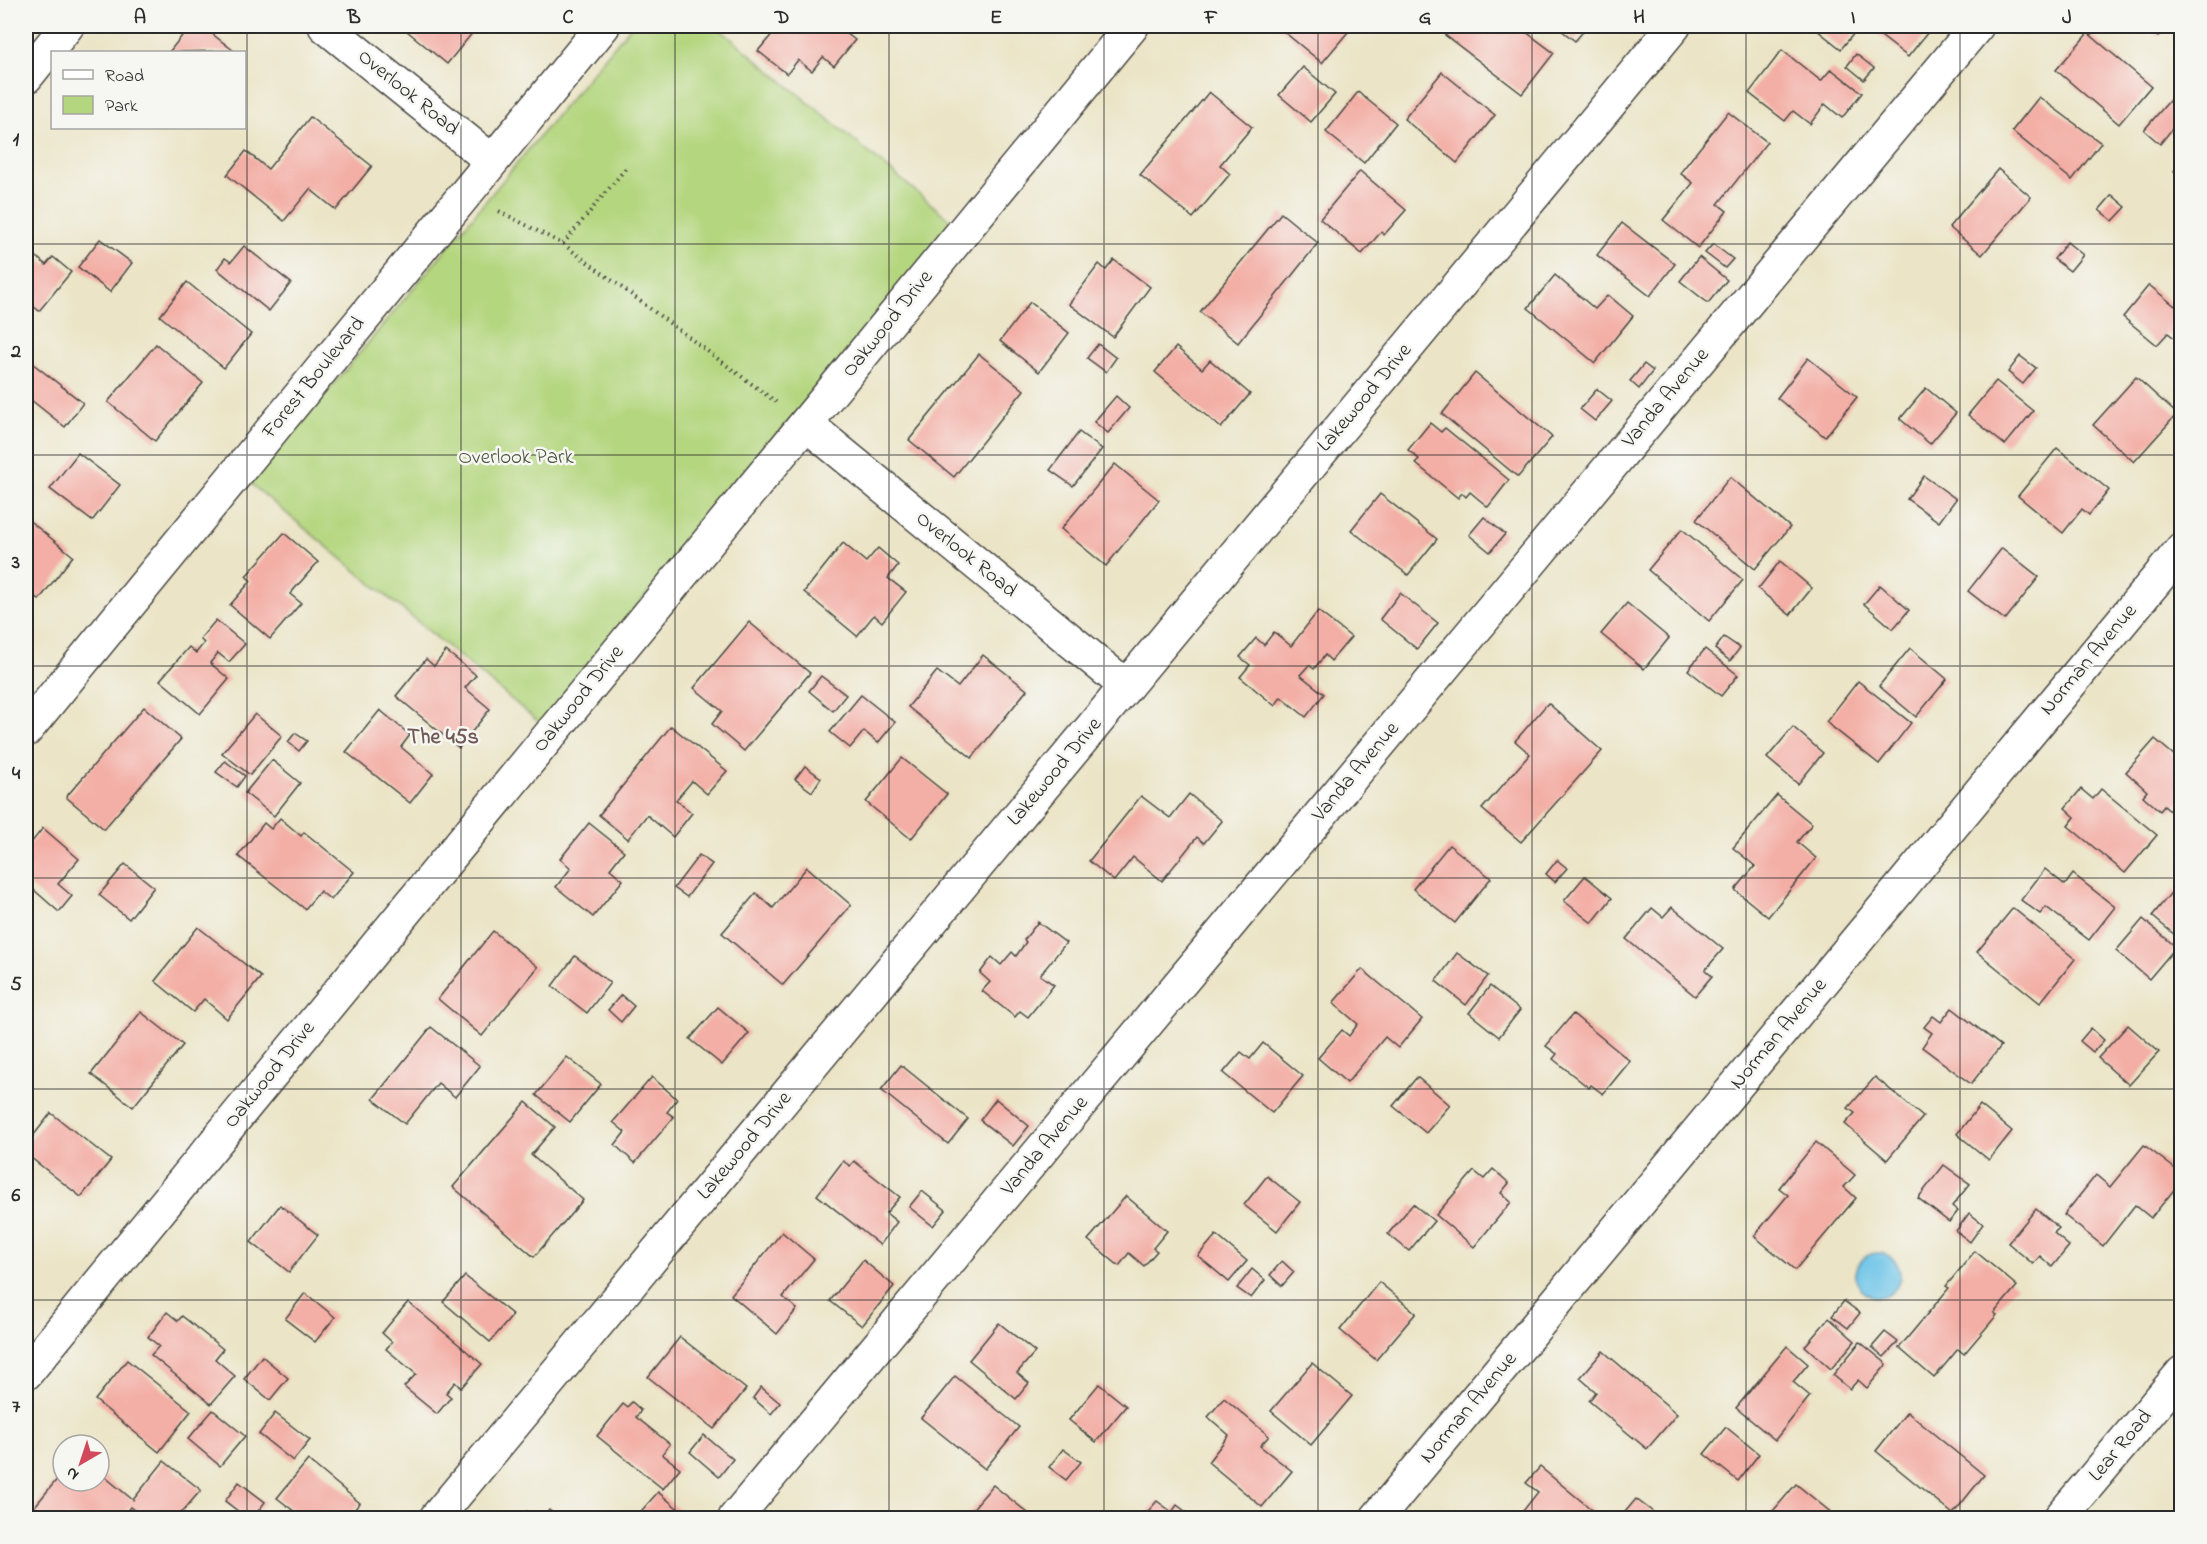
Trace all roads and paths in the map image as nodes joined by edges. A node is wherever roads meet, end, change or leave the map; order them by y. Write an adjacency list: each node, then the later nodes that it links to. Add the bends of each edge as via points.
1 (68, 26): 7 (street)
2 (325, 26): 8 (street, Overlook Road)
3 (603, 26): 8 (street, Forest Boulevard)
4 (1132, 26): 12 (street, Oakwood Drive)
5 (1674, 26): 14 (street, Lakewood Drive)
6 (1977, 26): 19 (street, Vanda Avenue)
7 (26, 77)
8 (492, 161): 10 (street, Forest Boulevard)
9 (626, 168): 11 (path)
10 (467, 192): 11 (path); 15 (street, Forest Boulevard)
11 (563, 244): 12 (path)
12 (806, 424): 14 (street, Overlook Road); 16 (street, Oakwood Drive)
13 (2181, 549): 20 (street, Norman Avenue)
14 (1126, 686): 18 (street, Lakewood Drive)
15 (26, 730)
16 (26, 1373)
17 (2181, 1373): 21 (street, Lear Road)
18 (436, 1518)
19 (735, 1518)
20 (1377, 1518)
21 (2060, 1518)

